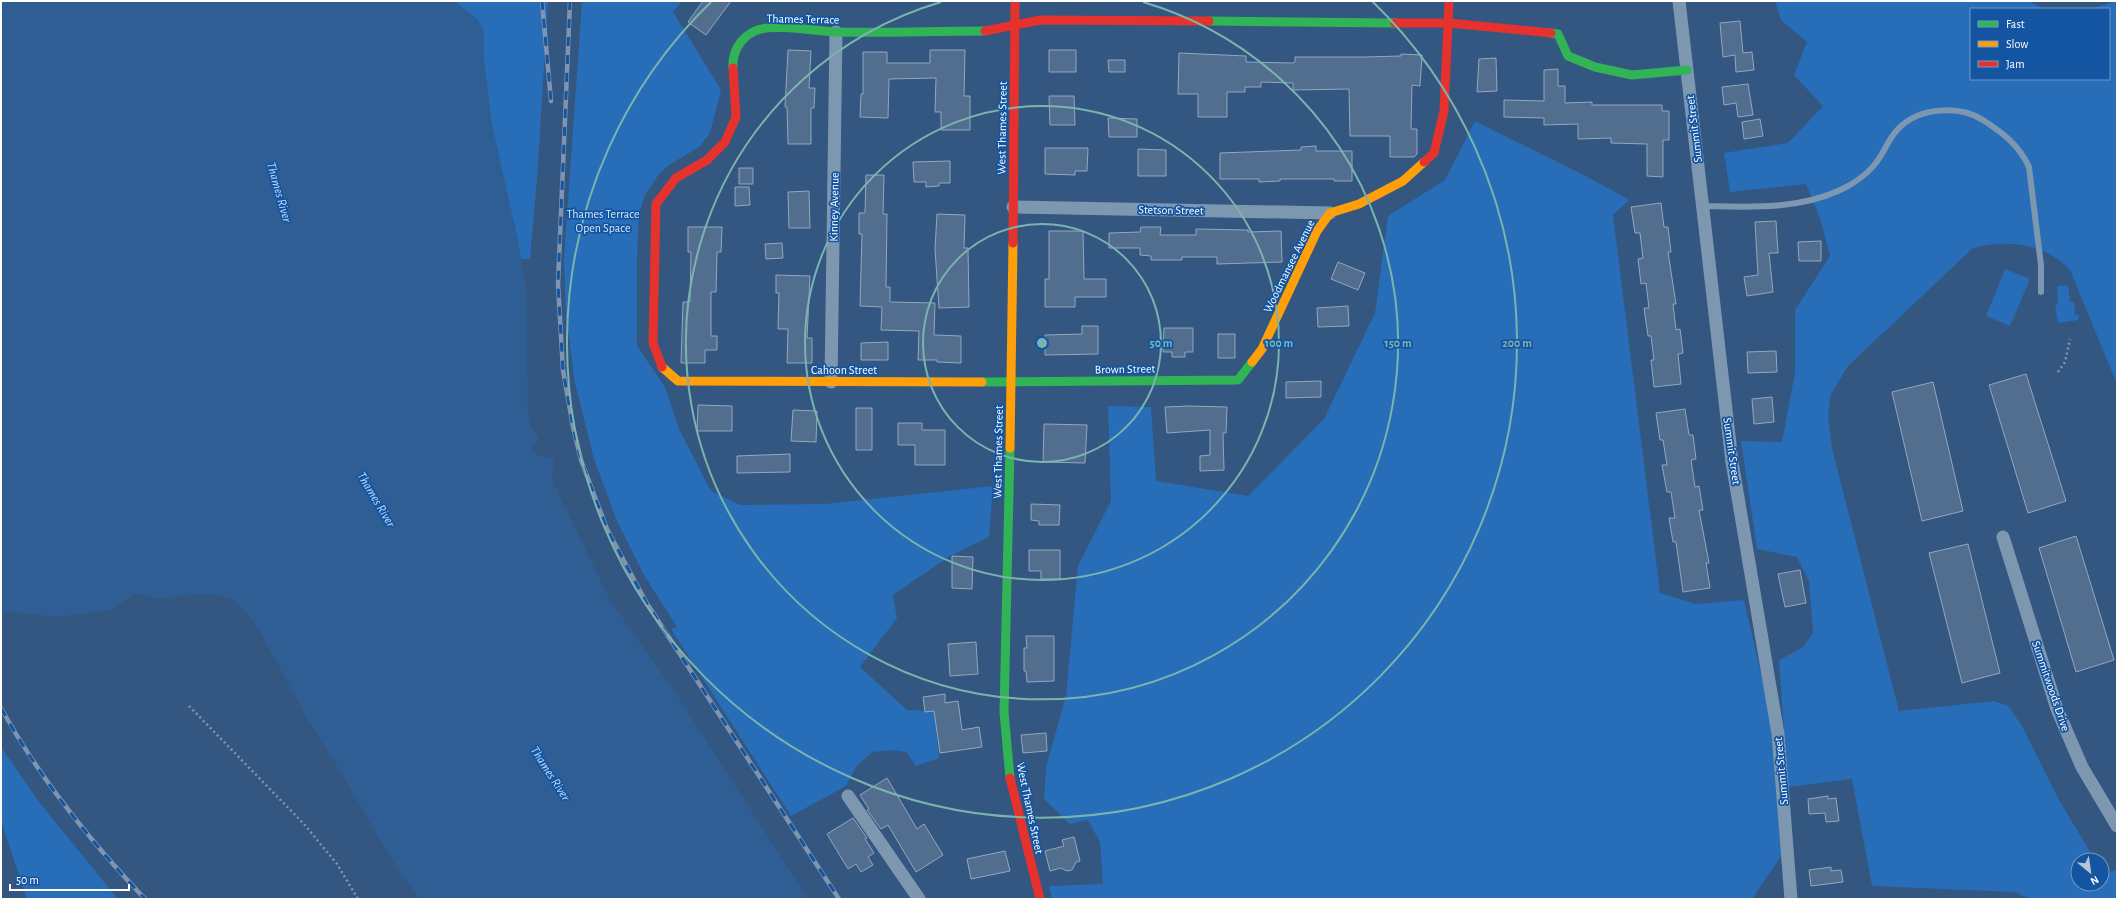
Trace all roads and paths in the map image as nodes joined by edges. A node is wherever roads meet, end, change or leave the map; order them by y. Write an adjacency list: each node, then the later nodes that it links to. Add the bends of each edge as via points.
1 (1015, 1): 5 (street, West Thames Street)
2 (1449, 1): 4 (street, Woodmansee Avenue)
3 (1679, 1): 7 (street, Summit Street)
4 (1449, 23): 5 (street, Thames Terrace, via 1040,20); 7 (street, Thames Terrace, via 1558,34 1568,56 1595,67 1632,75); 10 (street, Woodmansee Avenue, via 1444,111 1434,153 1403,181 1359,204)
5 (1015, 25): 6 (street, Thames Terrace, via 992,31); 9 (street, West Thames Street)
6 (836, 32): 15 (street, Thames Terrace, via 770,28 755,31 740,41 732,57 736,117 728,137 707,160 676,178 656,204 653,343 657,359 665,373); 16 (street, Kinney Avenue)
7 (1687, 70): 8 (street, Summit Street)
8 (1703, 206): 11 (lane, via 1772,206 1826,196 1850,185 1869,170 1905,124 1934,112 1969,112 2009,138 2022,153 2029,167 2042,264); 25 (street, Summit Street, via 1732,462 1778,734)
9 (1013, 207): 10 (street, Stetson Street); 17 (street, West Thames Street)
10 (1330, 213): 14 (street, Woodmansee Avenue, via 1317,232 1262,349)
11 (2041, 292)
12 (2070, 339): 13 (path, via 2065,362)
13 (2058, 372)
14 (1238, 380): 17 (street, Brown Street)
15 (678, 382): 16 (street, Cahoon Street)
16 (831, 382): 17 (street, Cahoon Street)
17 (1011, 382): 24 (street, West Thames Street, via 1004,712 1010,781)
18 (2003, 537): 21 (street, Summitwoods Drive, via 2056,709 2082,767)
19 (189, 706): 22 (path, via 304,824 337,864)
20 (848, 796): 23 (street)
21 (2117, 826)
22 (358, 899)
23 (919, 899)
24 (1040, 899)
25 (1791, 899)

